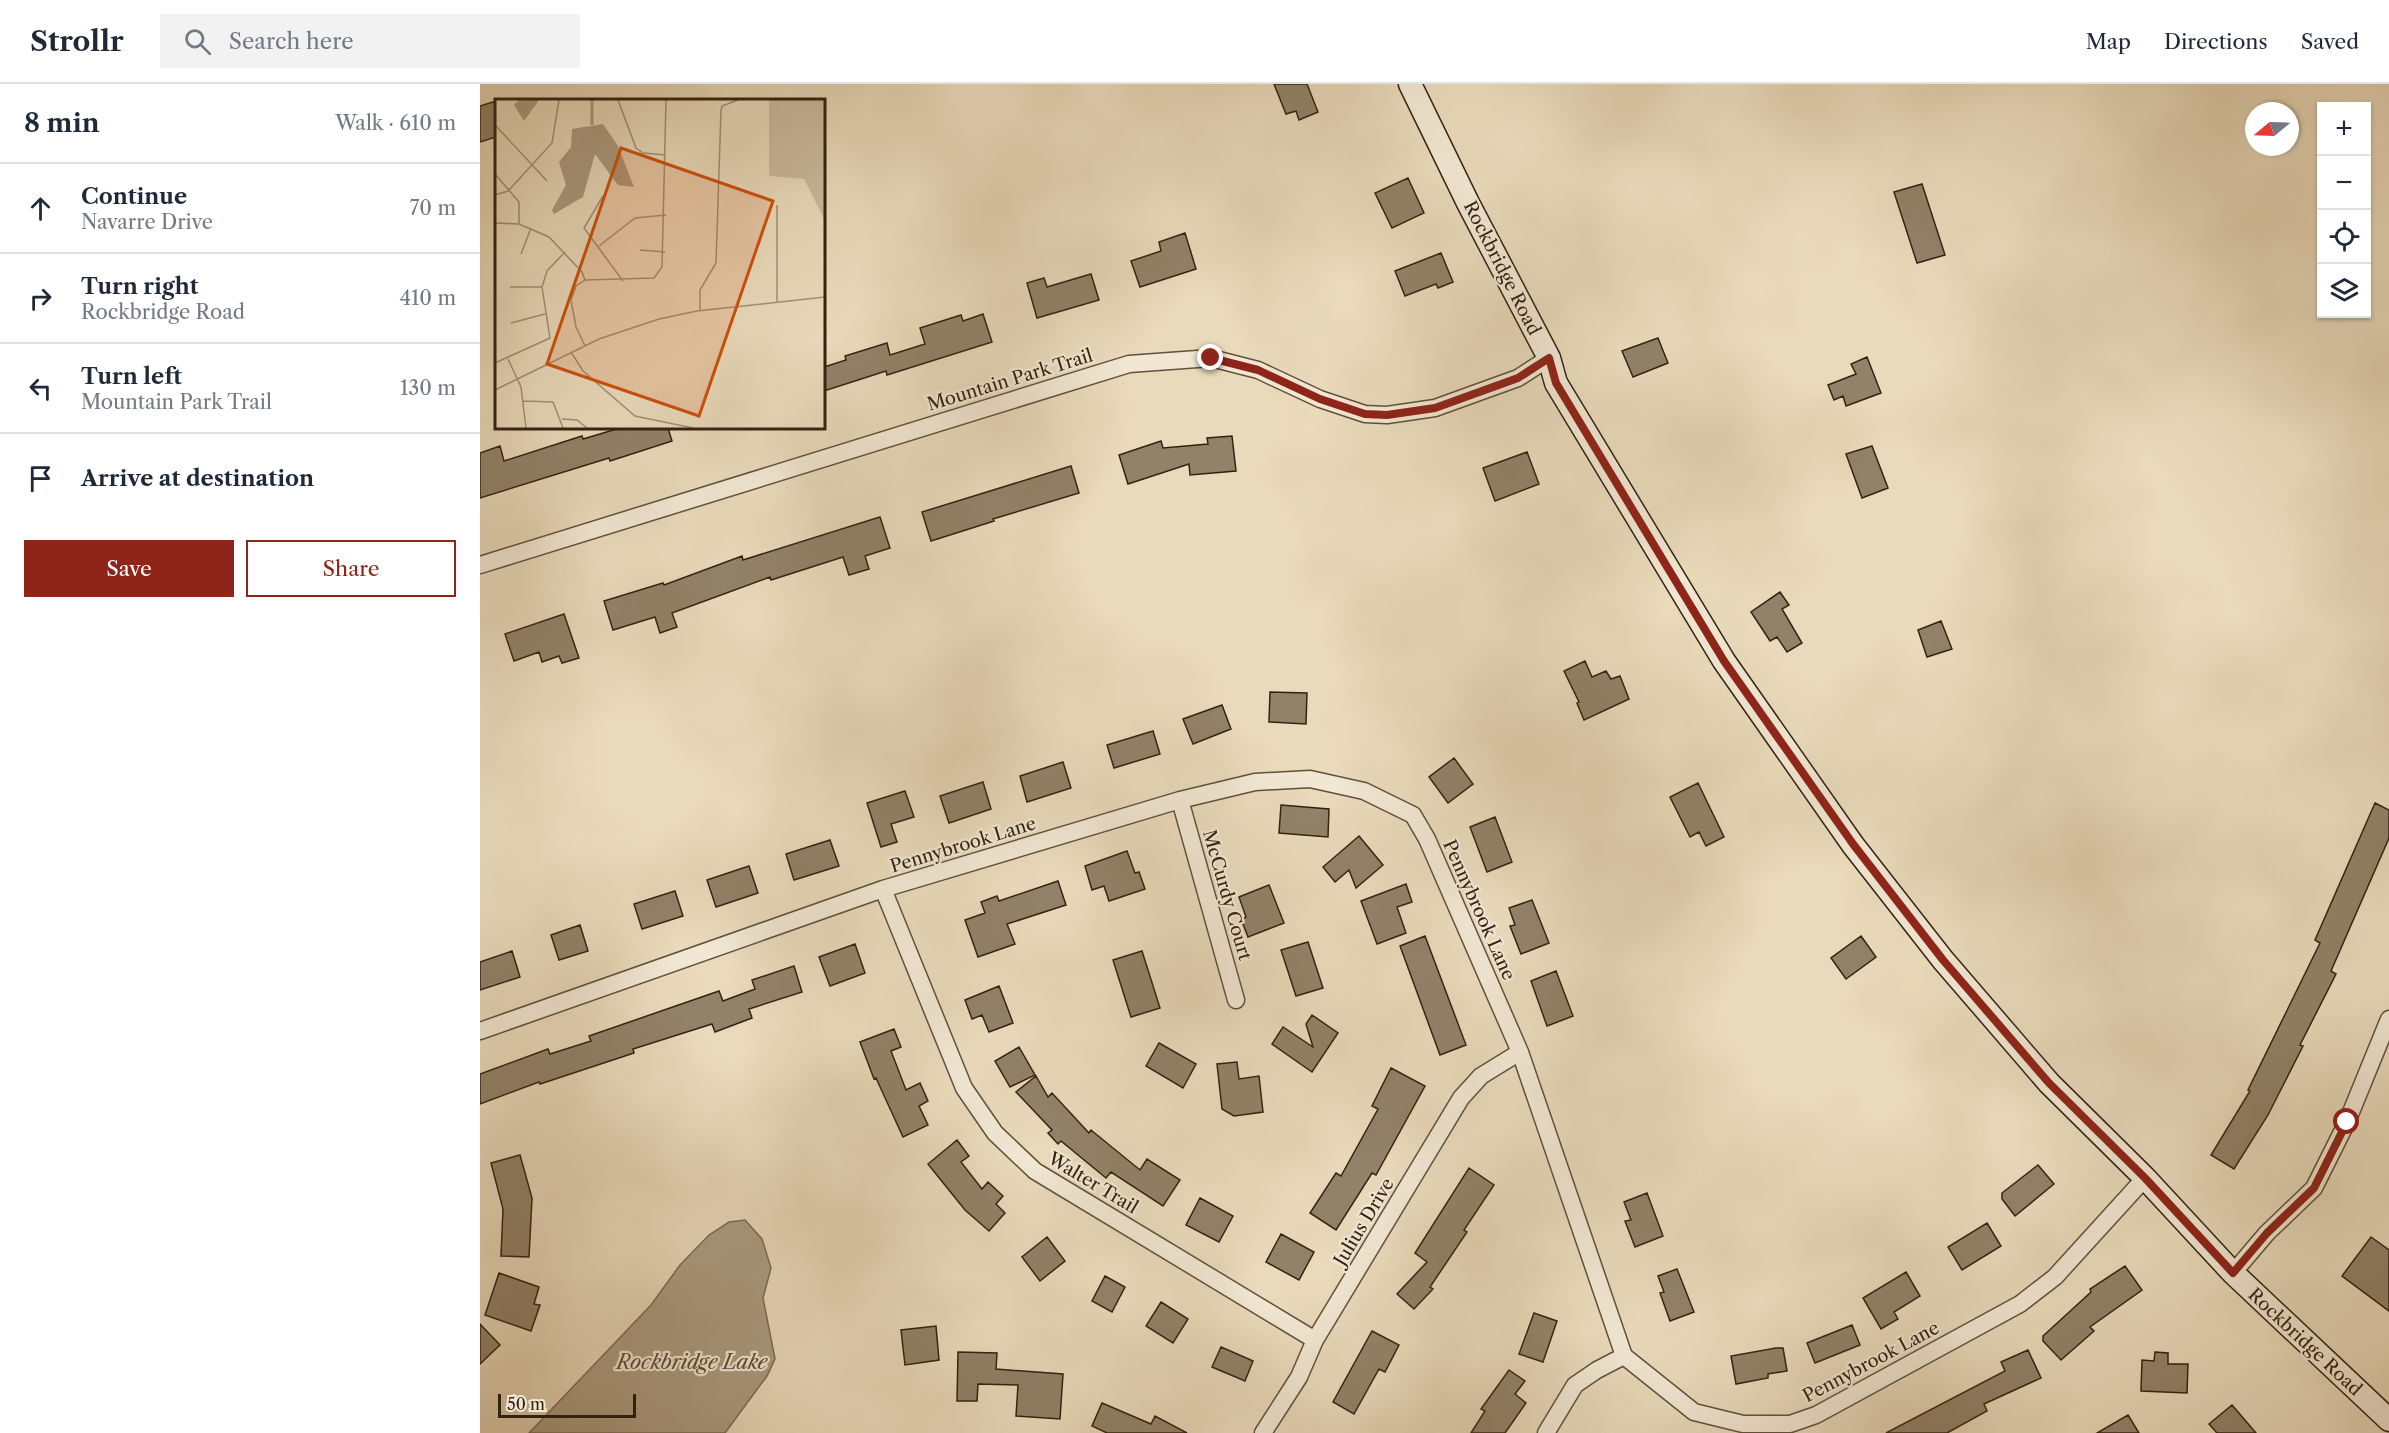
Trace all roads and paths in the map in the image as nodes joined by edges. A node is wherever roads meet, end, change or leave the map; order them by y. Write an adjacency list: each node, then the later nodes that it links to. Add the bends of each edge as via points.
1 (1410, 84): 2 (main road, Rockbridge Road)
2 (1549, 358): 3 (street, Mountain Park Trail, via 1518,378 1435,408 1387,415 1365,414 1320,399 1258,370 1211,358 1129,364); 10 (main road, Rockbridge Road, via 1556,383 1724,661 1853,844 1943,960 2049,1083)
3 (480, 565)
4 (1180, 800): 5 (street, Pennybrook Lane); 6 (street, McCurdy Court); 9 (street, Pennybrook Lane, via 1255,782 1310,779 1364,791 1413,815)
5 (883, 890): 8 (street, Pennybrook Lane); 12 (street, Walter Trail, via 964,1088 995,1133 1035,1171)
6 (1236, 1000)
7 (2389, 1019): 11 (street, via 2347,1122 2314,1188)
8 (480, 1031)
9 (1520, 1052): 12 (street, Julius Drive, via 1481,1076 1461,1098); 13 (street, Pennybrook Lane)
10 (2145, 1178): 11 (main road, Rockbridge Road); 13 (street, Pennybrook Lane, via 2055,1277 2020,1304 1816,1415 1790,1424 1743,1424 1694,1412)
11 (2233, 1273): 14 (main road, Rockbridge Road)
12 (1315, 1340): 15 (street, Julius Drive, via 1299,1377)
13 (1624, 1356): 16 (street, via 1575,1385)
14 (2389, 1420)
15 (1263, 1433)
16 (1546, 1433)

